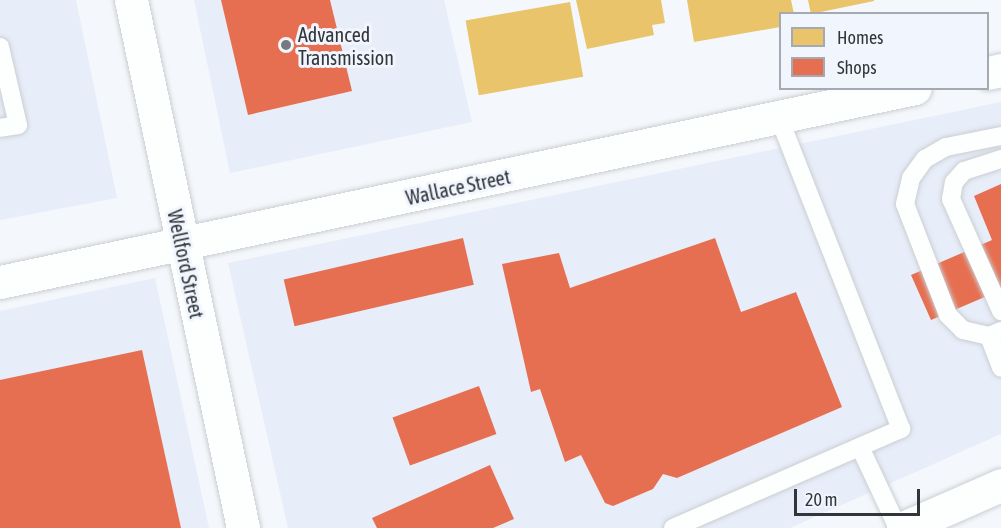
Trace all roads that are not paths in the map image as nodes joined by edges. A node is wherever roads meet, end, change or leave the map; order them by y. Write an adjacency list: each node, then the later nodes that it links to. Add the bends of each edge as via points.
1 (131, 0): 8 (street, Wellford Street)
2 (0, 47): 5 (lane, via 18,125)
3 (906, 90): 4 (street, Wallace Street)
4 (779, 118): 8 (street, Wallace Street); 13 (lane, via 901,429)
5 (0, 128)
6 (1001, 136): 11 (lane, via 946,147 925,159 911,178 905,204 948,315 963,330)
7 (1001, 159): 10 (lane, via 964,171 954,182 951,199)
8 (182, 244): 9 (street, Wallace Street); 15 (street, Wellford Street)
9 (0, 282)
10 (1001, 311)
11 (995, 334): 12 (lane)
12 (1001, 368)
13 (860, 447): 16 (lane); 17 (lane)
14 (1001, 485): 18 (street)
15 (243, 528)
16 (673, 528)
17 (898, 528)
18 (903, 528)

